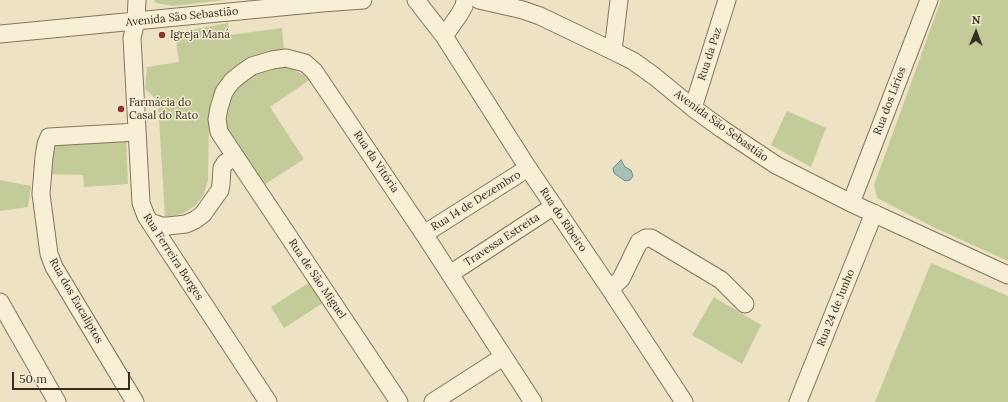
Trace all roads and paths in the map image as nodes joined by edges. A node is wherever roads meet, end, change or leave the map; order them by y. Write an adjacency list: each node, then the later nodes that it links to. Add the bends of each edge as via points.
1 (137, 0): 9 (street, Rua Ferreira Borges)
2 (363, 0): 9 (street, Avenida São Sebastião)
3 (416, 0): 11 (street, Rua do Ribeiro)
4 (465, 0): 11 (street, via 459,15)
5 (479, 0): 12 (street, Avenida São Sebastião, via 540,16)
6 (619, 0): 12 (street)
7 (727, 0): 13 (street, Rua da Paz)
8 (929, 0): 17 (street, Rua dos Lírios)
9 (136, 21): 10 (street, Avenida São Sebastião); 14 (street, Rua Ferreira Borges, via 132,38)
10 (0, 34)
11 (444, 36): 16 (street, Rua do Ribeiro)
12 (613, 51): 13 (street, Avenida São Sebastião, via 633,61)
13 (693, 108): 17 (street, Avenida São Sebastião, via 776,165)
14 (136, 132): 20 (street, Rua Ferreira Borges, via 141,203); 29 (street, Rua dos Eucaliptos, via 50,137 46,144 41,186 42,211 49,254 54,267)
15 (235, 157): 20 (street, via 222,168 220,190 203,214 186,224 162,226); 21 (street, Rua da Vitória, via 219,132 217,120 224,92 232,81 252,66 272,60 286,58 305,63 320,80); 31 (street, Rua de São Miguel)
16 (528, 168): 18 (street, Rua do Ribeiro); 21 (street, Rua 14 de Dezembro)
17 (851, 203): 19 (street, Avenida São Sebastião)
18 (554, 206): 22 (street, Travessa Estreita); 24 (street, Rua do Ribeiro)
19 (874, 213): 23 (street, Avenida São Sebastião); 35 (street, Rua 24 de Junho)
20 (150, 222): 30 (street, Rua Ferreira Borges)
21 (424, 234): 22 (street, Rua da Vitória)
22 (450, 274): 27 (street, Rua da Vitória)
23 (1008, 275)
24 (610, 290): 26 (street, via 621,279 639,242 651,238 721,280); 34 (street, Rua do Ribeiro)
25 (0, 302): 28 (street)
26 (745, 304)
27 (503, 357): 32 (street); 33 (street, Rua da Vitória)
28 (57, 402)
29 (135, 402)
30 (268, 402)
31 (399, 402)
32 (433, 402)
33 (533, 402)
34 (684, 402)
35 (798, 402)

